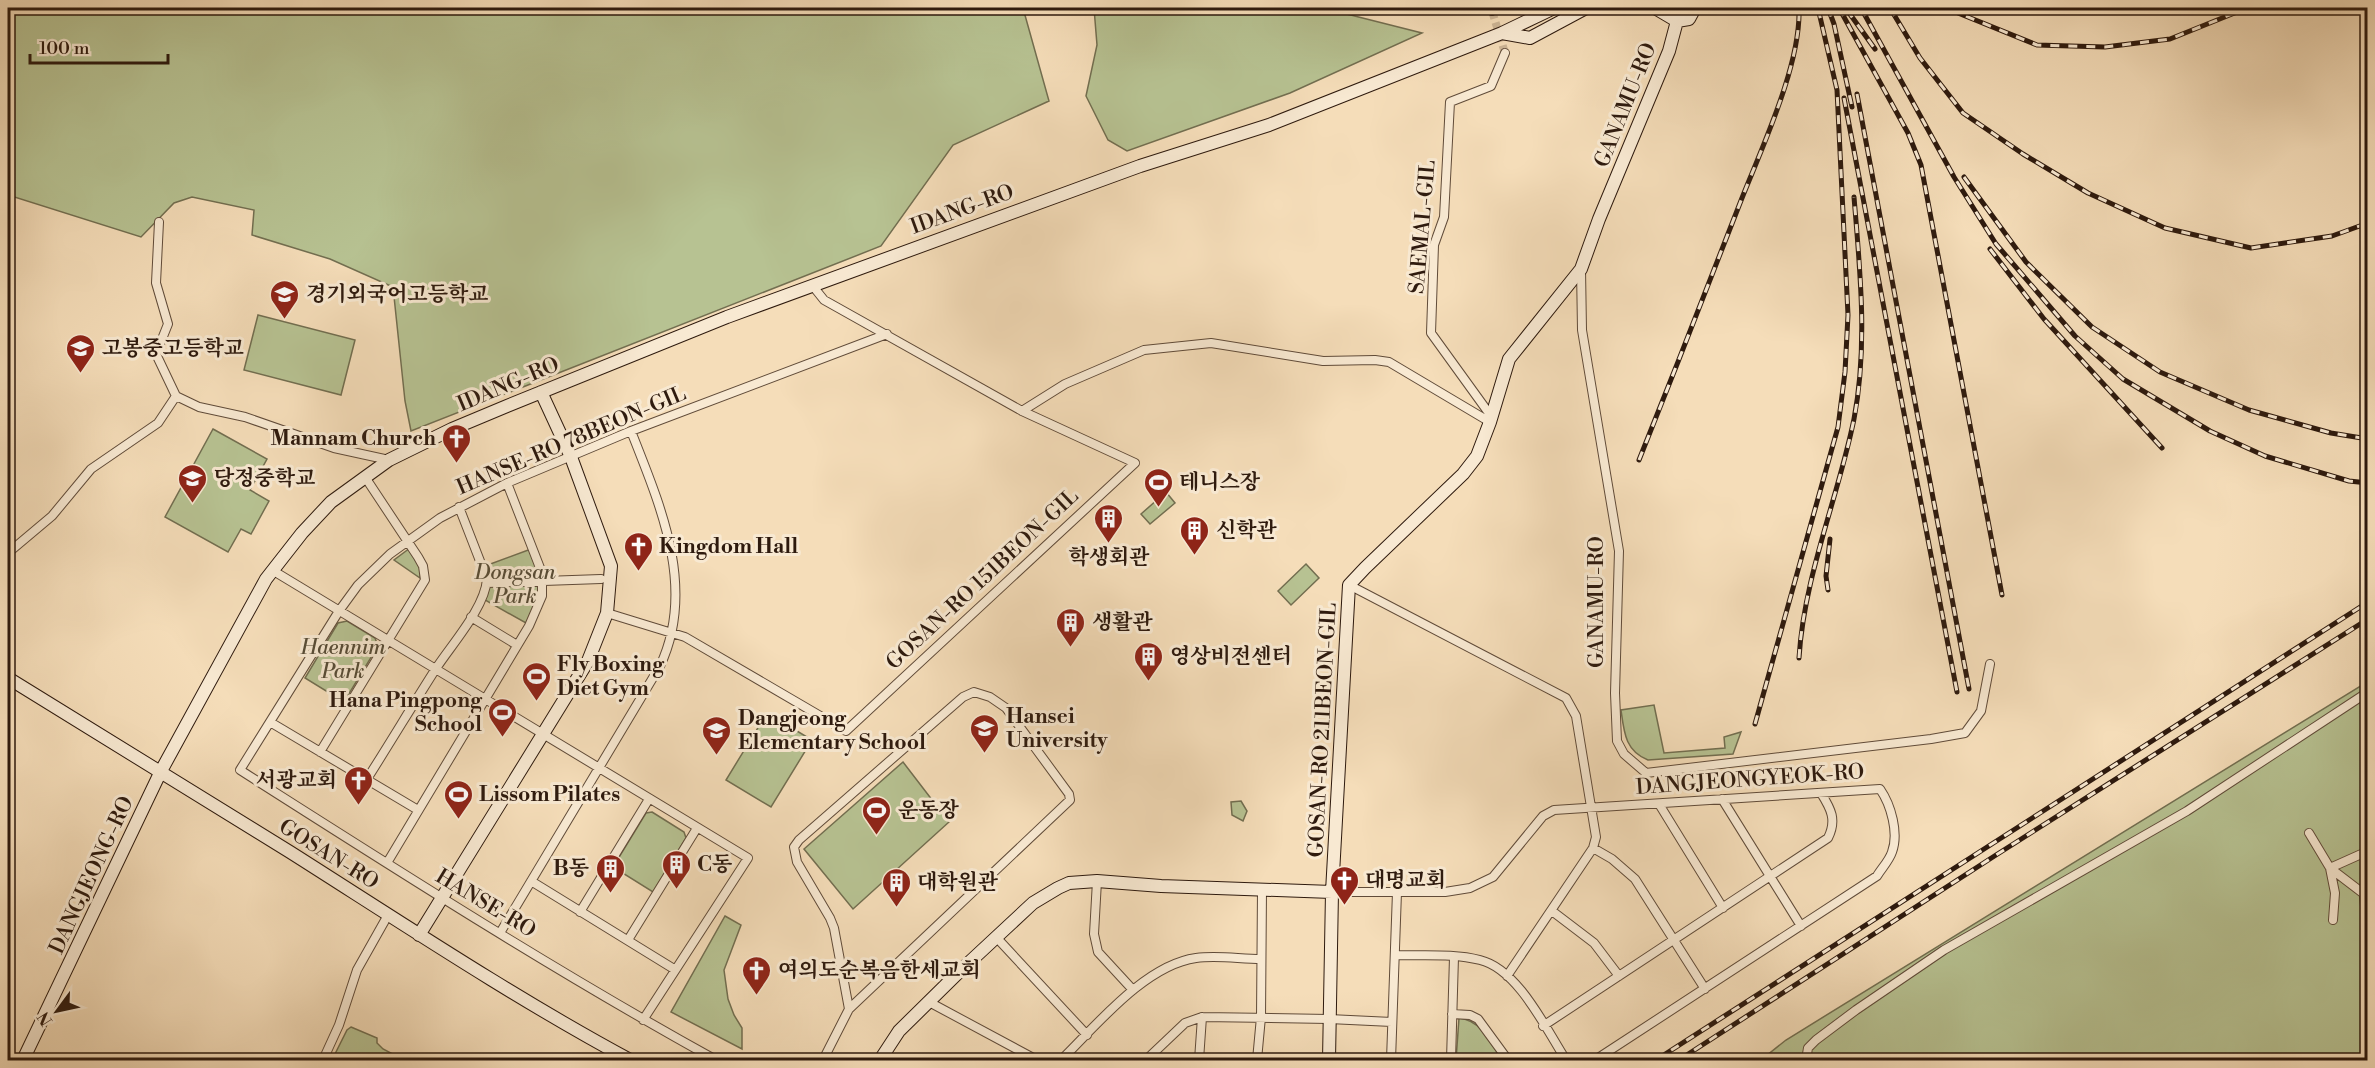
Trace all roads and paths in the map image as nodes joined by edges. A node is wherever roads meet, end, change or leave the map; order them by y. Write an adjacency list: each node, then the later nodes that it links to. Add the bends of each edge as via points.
1 (1554, 8): 7 (street, IDANG-RO)
2 (1586, 8): 7 (street, via 1530,38)
3 (1655, 8): 6 (street)
4 (1676, 8): 6 (street, GANAMU-RO)
5 (1695, 8): 6 (street, via 1689,19)
6 (1677, 21): 10 (street, GANAMU-RO, via 1670,51)
7 (1502, 33): 11 (street, IDANG-RO, via 1269,125 1140,166)
8 (1505, 53): 16 (street, SAEMAL-GIL, via 1491,86 1450,102 1444,217 1434,244 1431,333)
9 (159, 222): 14 (street, via 156,284 168,324 156,354)
10 (1581, 269): 16 (street, GOSAN-RO 211BEON-GIL, via 1509,359); 36 (street, GANAMU-RO, via 1582,330 1619,551 1615,693 1617,741 1624,754 1646,773 1965,733 1981,711)
11 (812, 285): 12 (street, GOSAN-RO 151BEON-GIL, via 824,300); 13 (street, IDANG-RO)
12 (887, 334): 15 (street, GOSAN-RO 151BEON-GIL); 17 (street, HANSE-RO 78BEON-GIL)
13 (541, 392): 18 (street); 19 (street, IDANG-RO)
14 (176, 396): 19 (street, via 199,407 245,417 334,448); 24 (street, via 158,423 91,469 52,516)
15 (1022, 411): 16 (street, via 1065,384 1144,350 1211,343 1323,362 1389,362); 33 (street, GOSAN-RO 151BEON-GIL, via 1135,463 846,731)
16 (1491, 419): 29 (street, GOSAN-RO 211BEON-GIL, via 1477,456 1463,474)
17 (631, 431): 18 (street, HANSE-RO 78BEON-GIL); 33 (street, via 672,547 676,599)
18 (571, 458): 21 (street, HANSE-RO 78BEON-GIL); 31 (street, via 611,566)
19 (389, 460): 20 (street, IDANG-RO)
20 (365, 477): 23 (street); 25 (street, IDANG-RO, via 331,502)
21 (507, 483): 22 (street, HANSE-RO 78BEON-GIL); 27 (street)
22 (459, 507): 23 (street, HANSE-RO 78BEON-GIL); 28 (street)
23 (408, 541): 30 (street, HANSE-RO 78BEON-GIL, via 365,576); 34 (street, via 423,566 424,580)
24 (8, 553)
25 (272, 570): 30 (street); 46 (street, IDANG-RO)
26 (601, 579): 27 (street)
27 (542, 580): 28 (street); 35 (street, via 541,602)
28 (487, 583): 32 (street)
29 (1349, 585): 52 (street, via 1566,698 1576,716); 64 (street, GOSAN-RO 211BEON-GIL)
30 (339, 611): 34 (street); 41 (street, HANSE-RO 78BEON-GIL)
31 (608, 613): 33 (street, GOSAN-RO 151BEON-GIL); 42 (street, via 588,661)
32 (471, 617): 35 (street); 37 (street)
33 (672, 632): 44 (street, via 660,666)
34 (388, 641): 37 (street); 43 (street)
35 (517, 645): 40 (street)
36 (1990, 664)
37 (435, 670): 40 (street); 47 (street)
38 (8, 678): 46 (street, GOSAN-RO)
39 (2367, 692): 114 (street, via 2187,811 1944,950 1816,1040 1808,1048)
40 (484, 700): 42 (street); 53 (street)
41 (270, 722): 43 (street); 45 (street, HANSE-RO 78BEON-GIL)
42 (542, 735): 44 (street); 66 (street)
43 (320, 752): 47 (street)
44 (599, 769): 49 (street); 61 (street)
45 (240, 770): 58 (street, HANSE-RO)
46 (161, 771): 70 (street, GOSAN-RO); 97 (street, DANGJEONG-RO)
47 (367, 779): 53 (street)
48 (1821, 793): 50 (street, DANGJEONGYEOK-RO); 60 (street, via 1832,811 1833,828 1828,838); 73 (street, DANGJEONGYEOK-RO, via 1880,789 1894,820 1893,851 1877,876)
49 (649, 799): 54 (street); 69 (street)
50 (1722, 800): 51 (street, DANGJEONGYEOK-RO); 60 (street)
51 (1659, 804): 52 (street, DANGJEONGYEOK-RO); 67 (street)
52 (1592, 807): 56 (street, via 1596,837); 65 (street, DANGJEONGYEOK-RO, via 1554,810 1543,816 1493,877 1470,888)
53 (417, 810): 58 (street)
54 (696, 828): 77 (street); 82 (street, via 748,858)
55 (2309, 832): 59 (street)
56 (1593, 848): 68 (street); 78 (street, via 1635,879)
57 (2367, 851): 59 (street)
58 (387, 863): 66 (street, HANSE-RO)
59 (2330, 868): 71 (street, via 2364,894); 72 (street, via 2335,893)
60 (1770, 877): 67 (street); 73 (street)
61 (531, 881): 69 (street); 74 (street)
62 (1097, 881): 63 (street); 76 (street, via 1069,884 1042,896); 86 (street, via 1094,934 1098,952)
63 (1262, 890): 64 (street); 81 (street)
64 (1332, 892): 65 (street, DANGJEONGYEOK-RO); 92 (street, GOSAN-RO 211BEON-GIL)
65 (1397, 892): 79 (street)
66 (442, 898): 74 (street, HANSE-RO); 75 (street)
67 (1723, 908): 78 (street)
68 (1552, 911): 83 (street); 84 (street, via 1594,943)
69 (580, 912): 77 (street)
70 (388, 915): 75 (street, GOSAN-RO); 98 (street, via 357,970 339,1025)
71 (2366, 918)
72 (2333, 920)
73 (1801, 926): 85 (street, DANGJEONGYEOK-RO)
74 (500, 933): 93 (street, HANSE-RO)
75 (419, 935): 99 (street, GOSAN-RO)
76 (996, 937): 87 (street); 96 (street)
77 (628, 940): 82 (street)
78 (1674, 940): 84 (street); 85 (street)
79 (1396, 955): 80 (street); 94 (street)
80 (1454, 957): 83 (street, via 1480,960); 89 (street)
81 (1261, 959): 86 (street, via 1196,958 1158,972); 91 (street)
82 (674, 969): 93 (street)
83 (1507, 976): 95 (street)
84 (1619, 976): 95 (street)
85 (1705, 989): 113 (street, DANGJEONGYEOK-RO)
86 (1133, 990): 96 (street)
87 (929, 1002): 102 (street, via 899,1031); 103 (street)
88 (849, 1009): 88 (street, via 1070,800 1006,708 990,697 975,692 963,697 794,847 797,862 834,928); 101 (street)
89 (1452, 1014): 110 (street); 111 (street, via 1478,1019)
90 (1202, 1017): 91 (street); 105 (street, via 1185,1023); 106 (street)
91 (1261, 1017): 92 (street); 107 (street)
92 (1329, 1018): 94 (street); 108 (street, GOSAN-RO 211BEON-GIL)
93 (643, 1020): 100 (street, HANSE-RO)
94 (1392, 1022): 109 (street)
95 (1543, 1026): 112 (street)
96 (1087, 1035): 104 (street)
97 (23, 1060)
98 (322, 1060)
99 (630, 1060)
100 (716, 1060)
101 (823, 1060)
102 (879, 1060)
103 (1037, 1060)
104 (1061, 1060)
105 (1146, 1060)
106 (1199, 1060)
107 (1257, 1060)
108 (1329, 1060)
109 (1391, 1060)
110 (1451, 1060)
111 (1508, 1060)
112 (1566, 1060)
113 (1595, 1060)
114 (1806, 1060)

